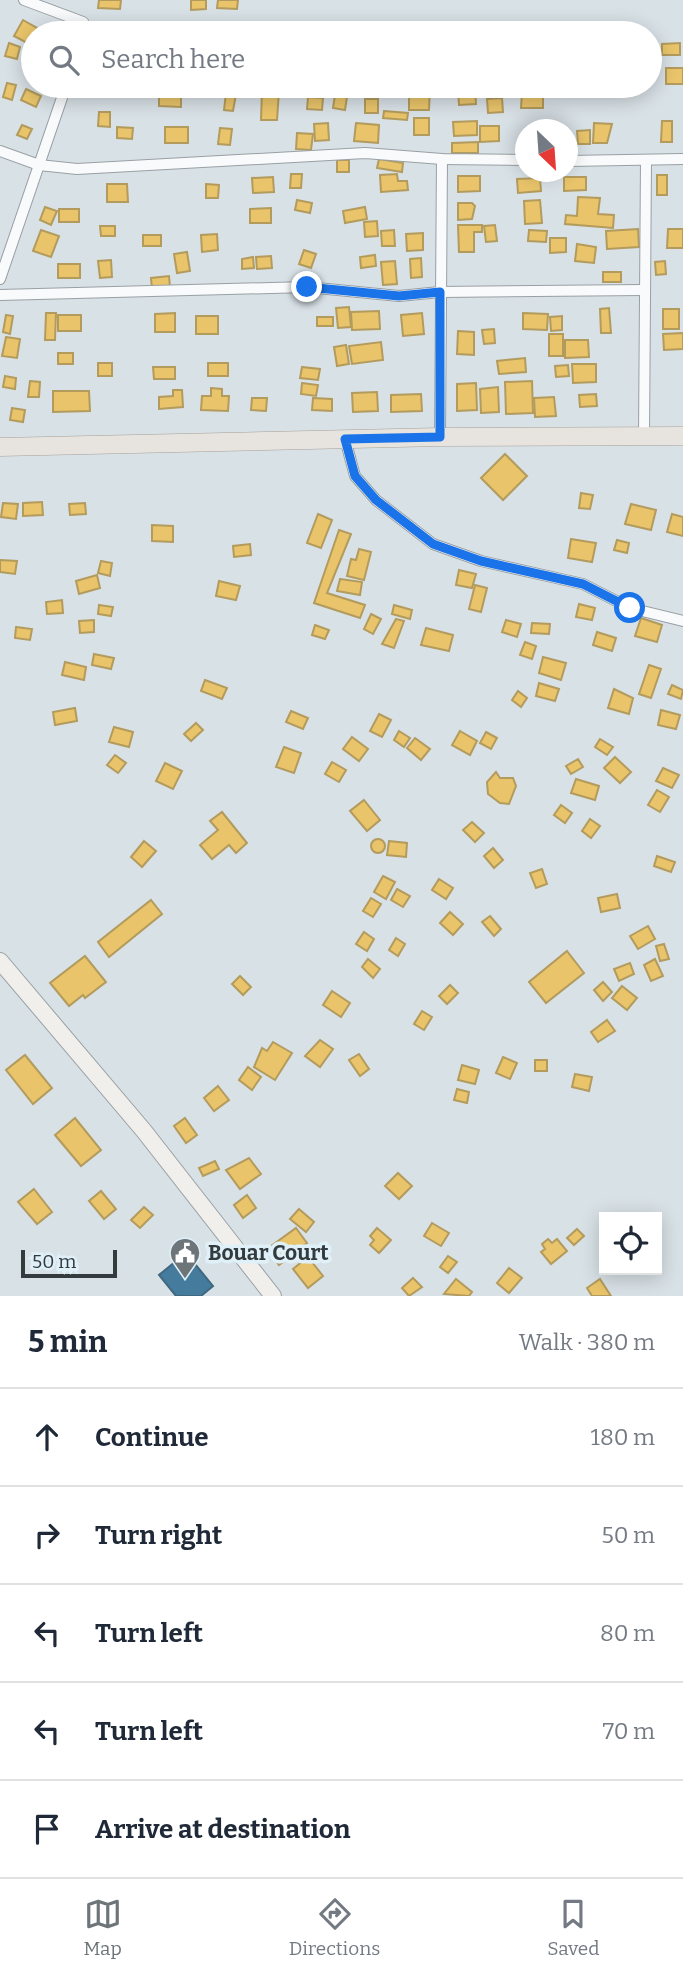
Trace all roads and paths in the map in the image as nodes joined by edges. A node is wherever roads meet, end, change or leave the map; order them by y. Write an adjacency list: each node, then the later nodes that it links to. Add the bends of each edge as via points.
1 (24, 0): 2 (street)
2 (80, 21)
3 (62, 98): 10 (street)
4 (0, 151): 10 (street)
5 (442, 159): 7 (street); 10 (street, via 365,153 77,169); 13 (street)
6 (683, 159): 8 (street)
7 (515, 160)
8 (646, 160): 9 (street); 12 (street)
9 (578, 161)
10 (39, 165): 11 (street)
11 (0, 279)
12 (643, 290): 13 (street); 15 (street)
13 (440, 292): 14 (street, via 399,296 307,287); 17 (street)
14 (0, 295)
15 (644, 436): 16 (main road); 17 (main road)
16 (683, 436)
17 (440, 437): 18 (main road)
18 (345, 439): 19 (main road); 20 (street, via 355,476 376,500 433,544 481,561 583,584 630,608)
19 (0, 447)
20 (683, 621)
21 (0, 961): 22 (street, via 144,1131)
22 (273, 1296)

